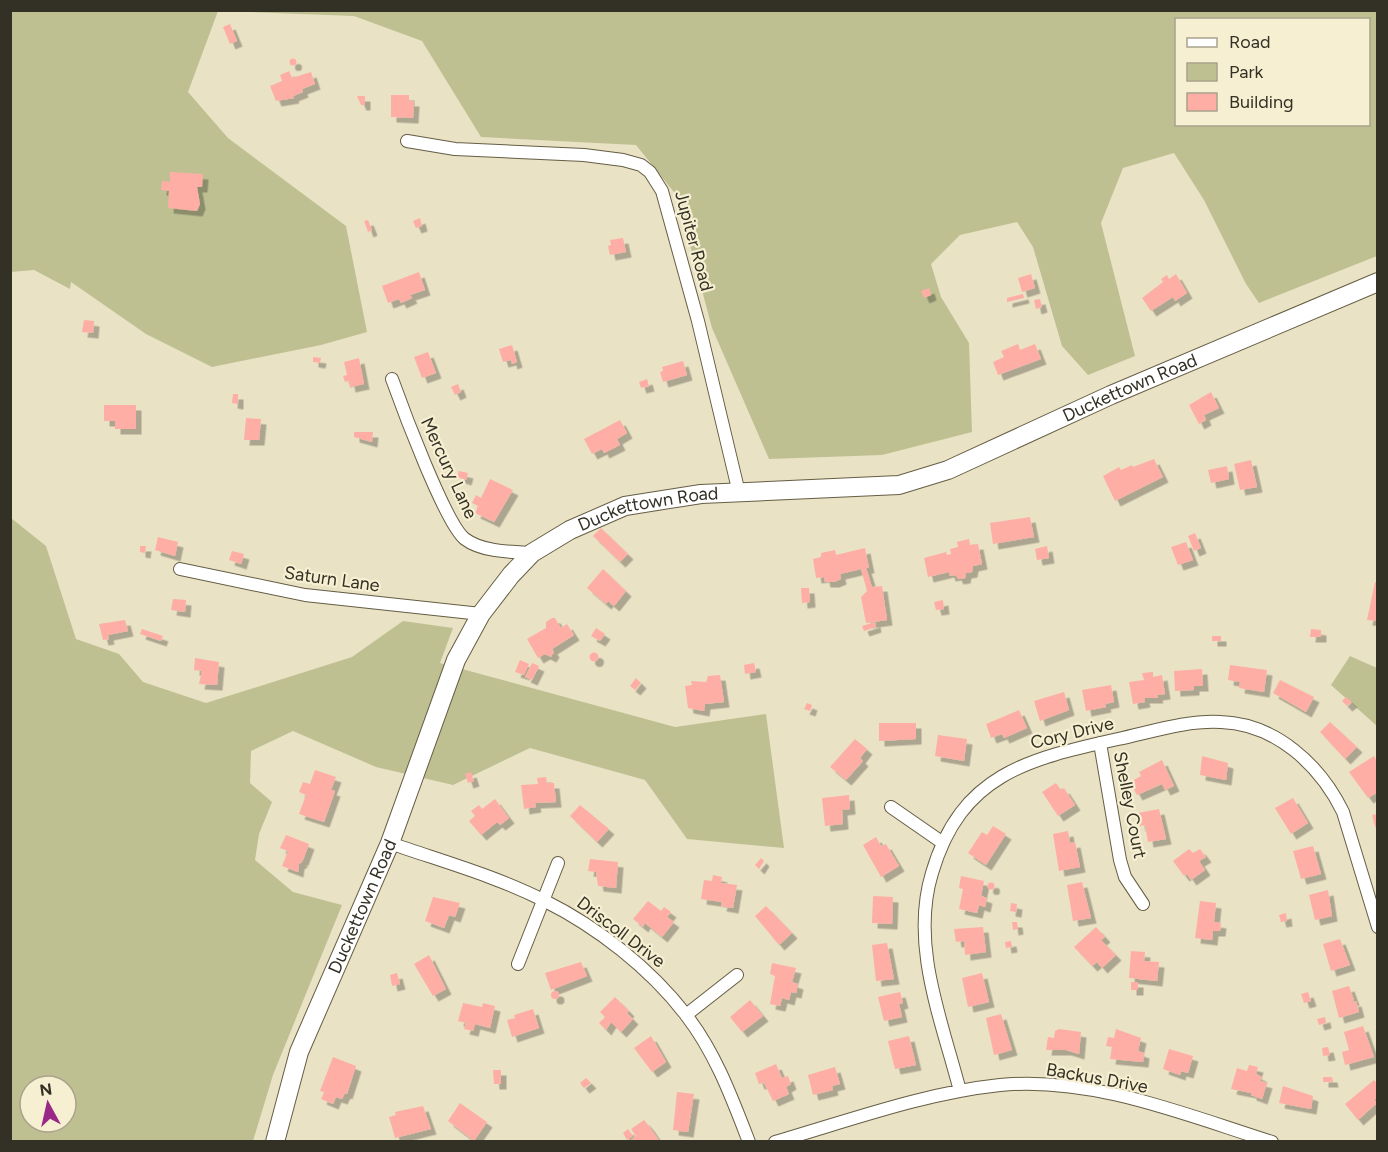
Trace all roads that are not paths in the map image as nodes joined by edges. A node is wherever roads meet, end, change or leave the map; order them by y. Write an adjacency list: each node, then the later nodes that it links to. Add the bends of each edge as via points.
1 (407, 141): 4 (street, Jupiter Road, via 488,152 584,155 640,165 650,172 662,191)
2 (1377, 282): 4 (street, Duckettown Road, via 925,478 899,485)
3 (392, 380): 5 (street, Mercury Lane, via 460,535 478,545)
4 (739, 493): 5 (street, Duckettown Road, via 701,494 625,506 570,530)
5 (532, 553): 7 (street, Duckettown Road)
6 (180, 569): 7 (street, Saturn Lane, via 304,595)
7 (481, 614): 10 (street, Duckettown Road, via 456,660)
8 (1100, 743): 11 (street, Cory Drive, via 1032,760 1002,776 967,805); 14 (street, Shelley Court, via 1120,860 1125,877); 15 (street, Cory Drive, via 1189,724 1220,722 1240,724 1279,740 1311,766 1343,812)
9 (891, 807): 11 (street)
10 (390, 843): 13 (street, Driscoll Drive); 20 (street, Duckettown Road, via 299,1052)
11 (943, 843): 19 (street, Cory Drive, via 927,892 923,938)
12 (558, 863): 13 (street)
13 (544, 900): 16 (street); 18 (street, Driscoll Drive, via 579,920 639,966)
14 (1143, 904)
15 (1377, 927)
16 (519, 964)
17 (737, 975): 18 (street)
18 (686, 1015): 21 (street, Driscoll Drive, via 726,1085)
19 (960, 1091): 22 (street, Backus Drive); 23 (street, Backus Drive, via 1032,1085 1106,1094)
20 (275, 1142)
21 (749, 1142)
22 (775, 1142)
23 (1272, 1142)

